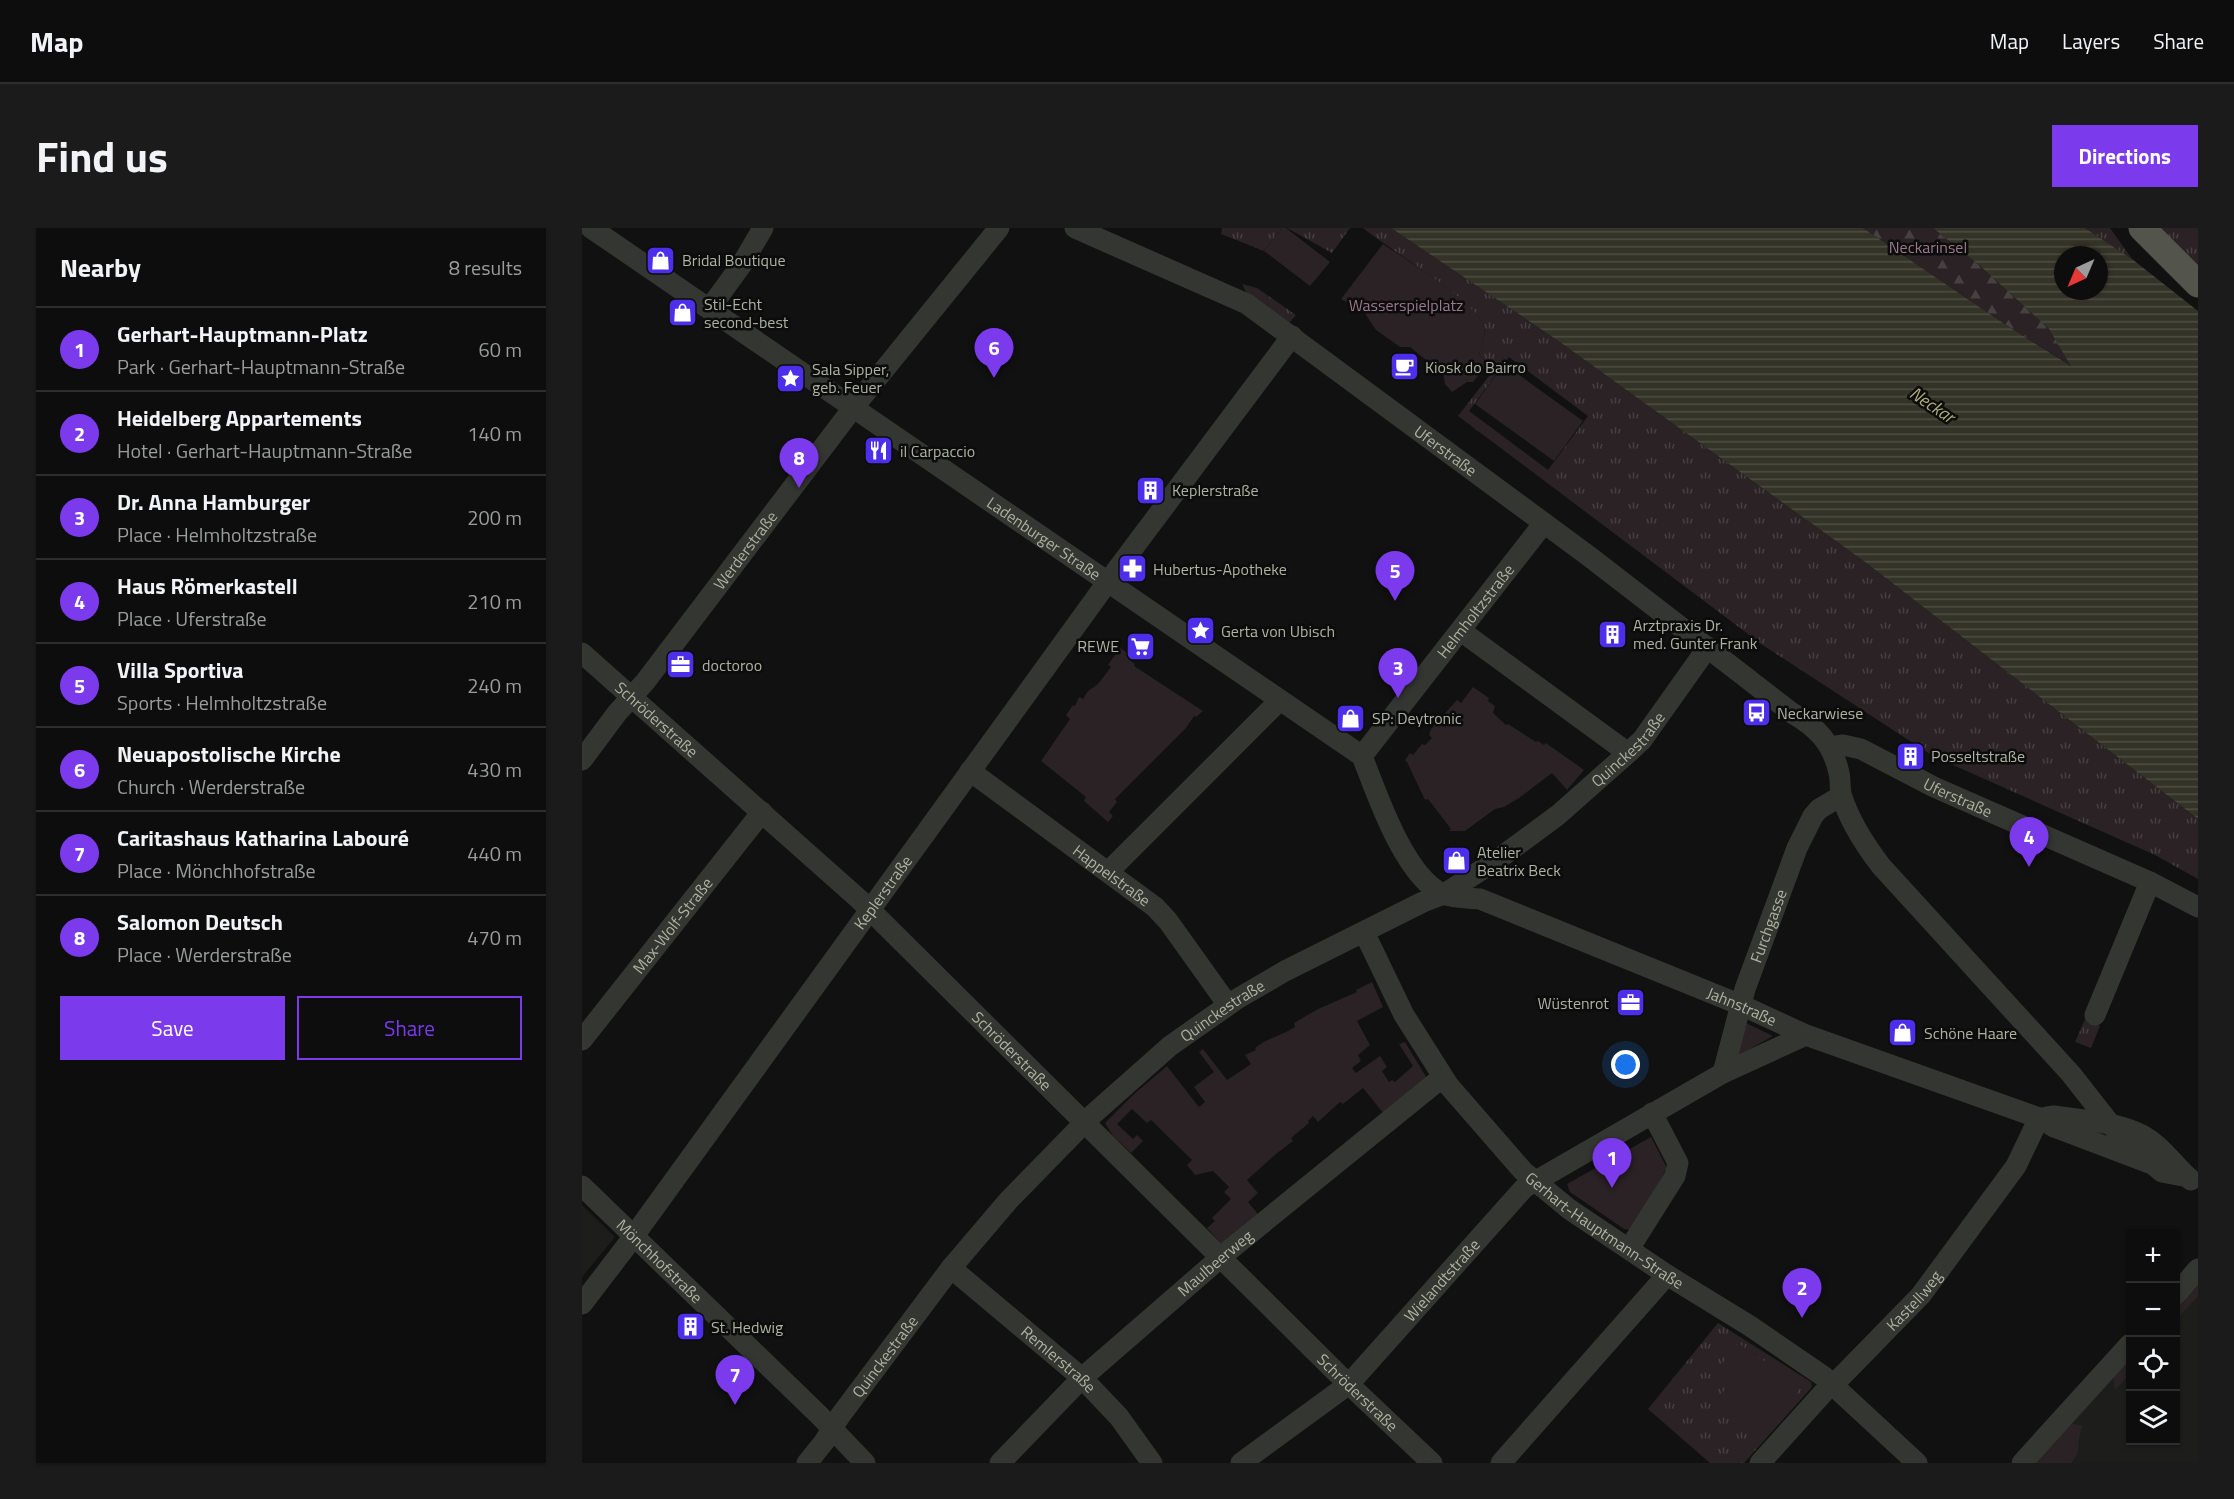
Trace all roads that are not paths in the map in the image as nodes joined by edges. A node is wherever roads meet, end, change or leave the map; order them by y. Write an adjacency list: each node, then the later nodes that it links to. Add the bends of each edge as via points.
1 (591, 228): 7 (street, Ladenburger Straße)
2 (763, 228): 7 (street)
3 (999, 228): 9 (street, Werderstraße)
4 (1076, 228): 8 (street, Uferstraße, via 1236,298)
5 (2142, 228): 6 (main road)
6 (2198, 284)
7 (710, 308): 9 (street, Ladenburger Straße)
8 (1292, 336): 10 (street, Uferstraße); 11 (street, Keplerstraße)
9 (853, 408): 11 (street, Ladenburger Straße); 15 (street, Werderstraße)
10 (1544, 523): 12 (street, Helmholtzstraße); 13 (street, Uferstraße)
11 (1108, 582): 16 (street, Ladenburger Straße); 22 (street, Keplerstraße)
12 (1461, 631): 19 (street); 20 (street, Helmholtzstraße)
13 (1708, 647): 17 (street, Uferstraße); 19 (street, Quinckestraße, via 1642,740)
14 (582, 653): 15 (street, Schröderstraße)
15 (632, 696): 21 (street, Werderstraße); 24 (street, Schröderstraße)
16 (1280, 700): 20 (street, Ladenburger Straße); 25 (street)
17 (1792, 713): 18 (street, Uferstraße, via 1822,735); 23 (street, Uferstraße)
18 (1830, 747): 23 (street, via 1840,776); 26 (street, Uferstraße, via 1861,749 1934,787)
19 (1628, 753): 27 (street, Quinckestraße, via 1558,815)
20 (1362, 756): 27 (street, via 1397,842 1428,882)
21 (582, 760)
22 (970, 771): 25 (street, Happelstraße); 28 (street, Keplerstraße)
23 (1841, 796): 32 (street, Furchgasse, via 1819,810 1808,824); 37 (street, via 1862,839 1881,866)
24 (762, 812): 28 (street, Schröderstraße); 35 (street, Max-Wolf-Straße)
25 (1108, 872): 31 (street, Happelstraße, via 1168,921)
26 (2150, 882): 29 (street, Uferstraße); 33 (street)
27 (1444, 894): 30 (street, Quinckestraße); 32 (street, Jahnstraße, via 1480,899)
28 (874, 906): 41 (street, Schröderstraße); 48 (street, Keplerstraße)
29 (2198, 907)
30 (1364, 933): 31 (street, Quinckestraße, via 1285,971); 38 (street, Gerhart-Hauptmann-Straße, via 1404,1016)
31 (1228, 1005): 41 (street, Quinckestraße, via 1163,1052)
32 (1741, 1005): 34 (street, Jahnstraße); 36 (street, Furchgasse)
33 (2095, 1015)
34 (1806, 1035): 36 (street, Wielandtstraße); 40 (street, Jahnstraße)
35 (582, 1040)
36 (1723, 1073): 39 (street, Wielandtstraße)
37 (2071, 1074): 42 (street); 43 (street, via 2097,1091)
38 (1444, 1079): 46 (street, Gerhart-Hauptmann-Straße, via 1500,1148); 50 (street, Maulbeerweg)
39 (1652, 1113): 46 (street, Wielandtstraße); 49 (street, via 1678,1163 1675,1176)
40 (2039, 1118): 42 (street, Jahnstraße, via 2054,1116); 44 (street, Jahnstraße); 59 (street, Kastellweg, via 2016,1166 1921,1295)
41 (1085, 1122): 50 (street, Schröderstraße); 51 (street, Quinckestraße, via 1008,1201)
42 (2111, 1125): 43 (street, Jahnstraße); 44 (street, Jahnstraße)
43 (2142, 1135): 45 (street, Jahnstraße)
44 (2149, 1163): 45 (street, Jahnstraße, via 2162,1172)
45 (2195, 1176)
46 (1535, 1181): 49 (street, Gerhart-Hauptmann-Straße); 58 (street, Wielandtstraße, via 1524,1188)
47 (582, 1186): 48 (street, Mönchhofstraße)
48 (639, 1230): 55 (street, Keplerstraße); 60 (street, Mönchhofstraße)
49 (1629, 1250): 53 (street, Gerhart-Hauptmann-Straße)
50 (1221, 1258): 57 (street, Maulbeerweg); 58 (street, Schröderstraße)
51 (951, 1268): 57 (street, Remlerstraße); 60 (street, Quinckestraße)
52 (2198, 1269): 54 (street)
53 (1667, 1275): 59 (street, Gerhart-Hauptmann-Straße); 67 (street)
54 (2180, 1289)
55 (582, 1304)
56 (2126, 1348): 70 (street)
57 (1083, 1378): 63 (street, Maulbeerweg); 64 (street, Remlerstraße, via 1119,1417)
58 (1349, 1384): 65 (street, Wielandtstraße); 66 (street, Schröderstraße)
59 (1833, 1384): 68 (street, Kastellweg); 69 (street, Gerhart-Hauptmann-Straße)
60 (832, 1429): 61 (street, Quinckestraße); 62 (street, Mönchhofstraße)
61 (807, 1463)
62 (865, 1463)
63 (999, 1463)
64 (1152, 1463)
65 (1241, 1463)
66 (1432, 1463)
67 (1501, 1463)
68 (1760, 1463)
69 (1917, 1463)
70 (2022, 1463)

